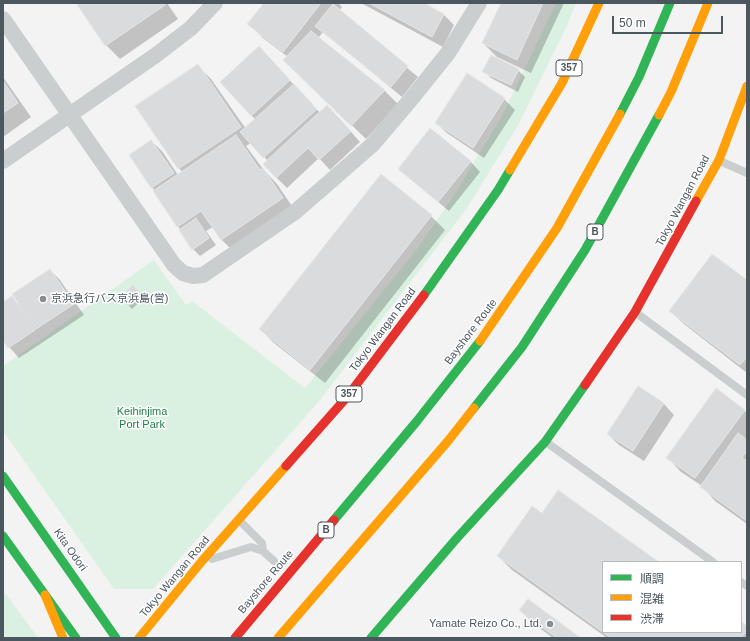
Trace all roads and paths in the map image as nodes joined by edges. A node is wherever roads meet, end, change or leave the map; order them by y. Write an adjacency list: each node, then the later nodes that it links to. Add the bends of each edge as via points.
1 (215, 3): 9 (street, via 191,28)
2 (478, 3): 9 (street, via 448,53 372,145 295,212 203,275 183,273 174,265)
3 (599, 3): 17 (main road, Tokyo Wangan Road / 357, via 562,83 498,190 405,322 347,397)
4 (670, 3): 28 (main road, Bayshore Route / B, via 639,77 558,228 494,322 417,421)
5 (708, 3): 29 (main road, B, via 671,92 634,163 585,250 522,347 448,441)
6 (3, 19): 9 (street)
7 (747, 86): 10 (main road, Tokyo Wangan Road)
8 (747, 113): 10 (main road, via 733,146)
9 (71, 115): 11 (street)
10 (720, 159): 12 (lane); 13 (main road, Tokyo Wangan Road)
11 (3, 161)
12 (747, 173)
13 (636, 312): 14 (lane); 15 (main road, Tokyo Wangan Road)
14 (747, 395)
15 (545, 442): 21 (lane); 30 (main road, Tokyo Wangan Road, via 457,538)
16 (3, 476): 26 (main road, Kita Odori)
17 (239, 520): 19 (lane, via 262,543); 22 (main road, Tokyo Wangan Road / 357)
18 (3, 538): 23 (main road)
19 (263, 551): 20 (lane); 22 (lane, via 251,547)
20 (274, 561)
21 (712, 561)
22 (202, 562): 27 (main road, Tokyo Wangan Road / 357)
23 (45, 595): 24 (main road); 25 (main road)
24 (62, 638)
25 (76, 638)
26 (116, 638)
27 (139, 638)
28 (235, 638)
29 (278, 638)
30 (371, 638)

